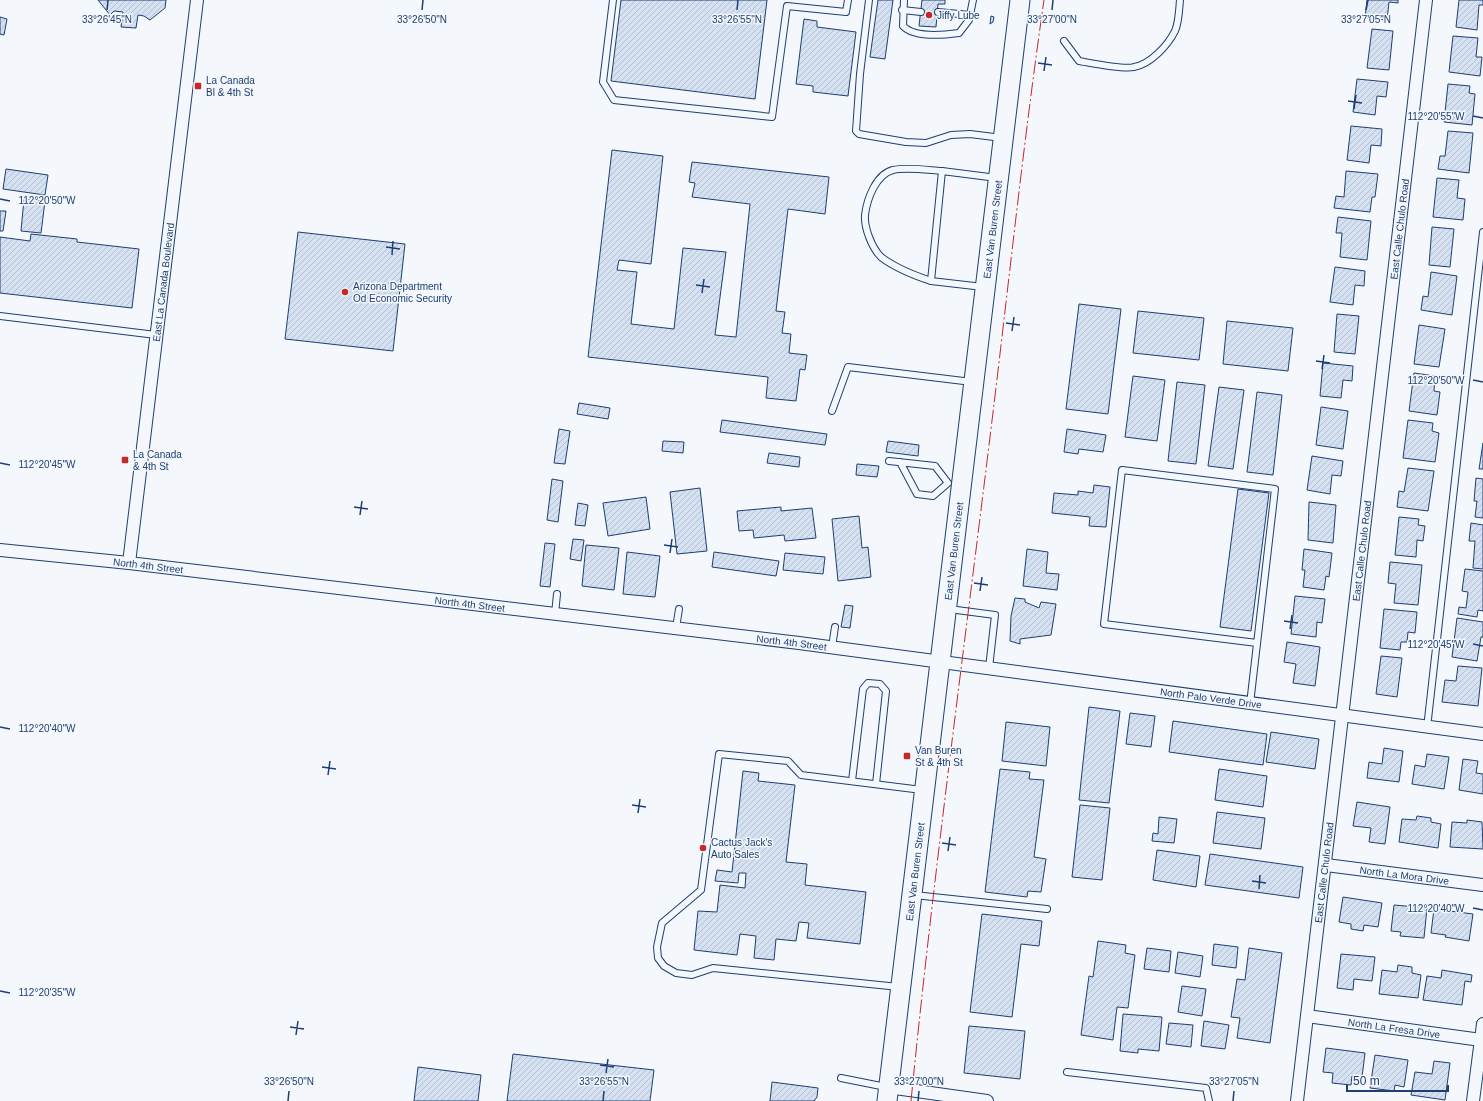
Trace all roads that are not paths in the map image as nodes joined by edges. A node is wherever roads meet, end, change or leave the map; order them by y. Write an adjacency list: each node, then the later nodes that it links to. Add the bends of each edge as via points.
1 (197, 0): 22 (street, East La Canada Boulevard)
2 (613, 0): 3 (lane, via 603,82 614,100 772,117 787,6 846,12)
3 (848, 0)
4 (869, 0): 15 (lane, via 856,131 859,134 926,143 951,135 970,134)
5 (904, 0): 10 (lane)
6 (973, 0): 13 (lane)
7 (1020, 0): 15 (main road, East Van Buren Street)
8 (1180, 0): 14 (lane, via 1175,30 1168,41 1149,60 1133,68 1079,61)
9 (1426, 0): 41 (street, East Calle Chulo Road)
10 (902, 10): 11 (lane); 13 (lane, via 903,26 907,31 939,35 959,32)
11 (921, 12)
12 (938, 12): 13 (lane)
13 (970, 15)
14 (1064, 41)
15 (1003, 138): 17 (main road, East Van Buren Street)
16 (942, 171): 17 (lane); 19 (lane); 19 (lane, via 892,170 881,177 872,191 865,215 872,244 881,257 913,275)
17 (998, 179): 20 (main road, East Van Buren Street)
18 (1483, 232): 42 (lane)
19 (931, 281): 20 (lane)
20 (985, 287): 23 (main road, East Van Buren Street)
21 (0, 316): 22 (lane)
22 (156, 335): 29 (street, East La Canada Boulevard)
23 (974, 382): 24 (lane, via 848,367); 27 (main road, East Van Buren Street)
24 (832, 411)
25 (888, 461): 26 (lane)
26 (900, 462): 27 (lane, via 935,466); 27 (lane, via 917,494 933,496)
27 (954, 484): 31 (main road, East Van Buren Street)
28 (0, 550): 29 (street, North 4th Street)
29 (129, 563): 33 (street, North 4th Street)
30 (557, 594): 33 (lane)
31 (946, 608): 38 (main road, East Van Buren Street); 39 (lane, via 995,615)
32 (679, 609): 35 (lane)
33 (555, 614): 35 (street, North 4th Street)
34 (835, 627): 37 (lane)
35 (676, 628): 37 (street, North 4th Street)
36 (1257, 643): 36 (lane, via 1275,489 1122,470 1104,624); 40 (lane)
37 (832, 647): 38 (street, North 4th Street)
38 (940, 661): 39 (street, North Palo Verde Drive); 46 (main road, East Van Buren Street)
39 (989, 668): 40 (street, North Palo Verde Drive)
40 (1250, 704): 41 (street, North Palo Verde Drive)
41 (1341, 716): 42 (street, North Palo Verde Drive); 47 (street, East Calle Chulo Road)
42 (1427, 728): 43 (street, North Palo Verde Drive)
43 (1483, 734)
44 (852, 781): 45 (lane); 45 (lane, via 863,689 868,683 880,684 886,691); 51 (lane, via 801,775 788,761 719,754 701,890 662,923 657,947 658,958 664,966 676,973 692,976 713,968)
45 (876, 784): 46 (lane)
46 (923, 790): 49 (main road, East Van Buren Street)
47 (1326, 865): 48 (street, North La Mora Drive); 52 (street, East Calle Chulo Road)
48 (1483, 885)
49 (910, 894): 50 (lane); 51 (main road, East Van Buren Street)
50 (1047, 909)
51 (900, 987): 57 (main road, East Van Buren Street)
52 (1307, 1016): 54 (street, North La Fresa Drive); 60 (street, East Calle Chulo Road)
53 (1483, 1024): 54 (street)
54 (1481, 1040): 61 (street)
55 (1067, 1072): 59 (lane, via 1206,1088)
56 (841, 1078): 57 (lane)
57 (887, 1094): 58 (street)
58 (987, 1101)
59 (1209, 1101)
60 (1297, 1101)
61 (1473, 1101)

